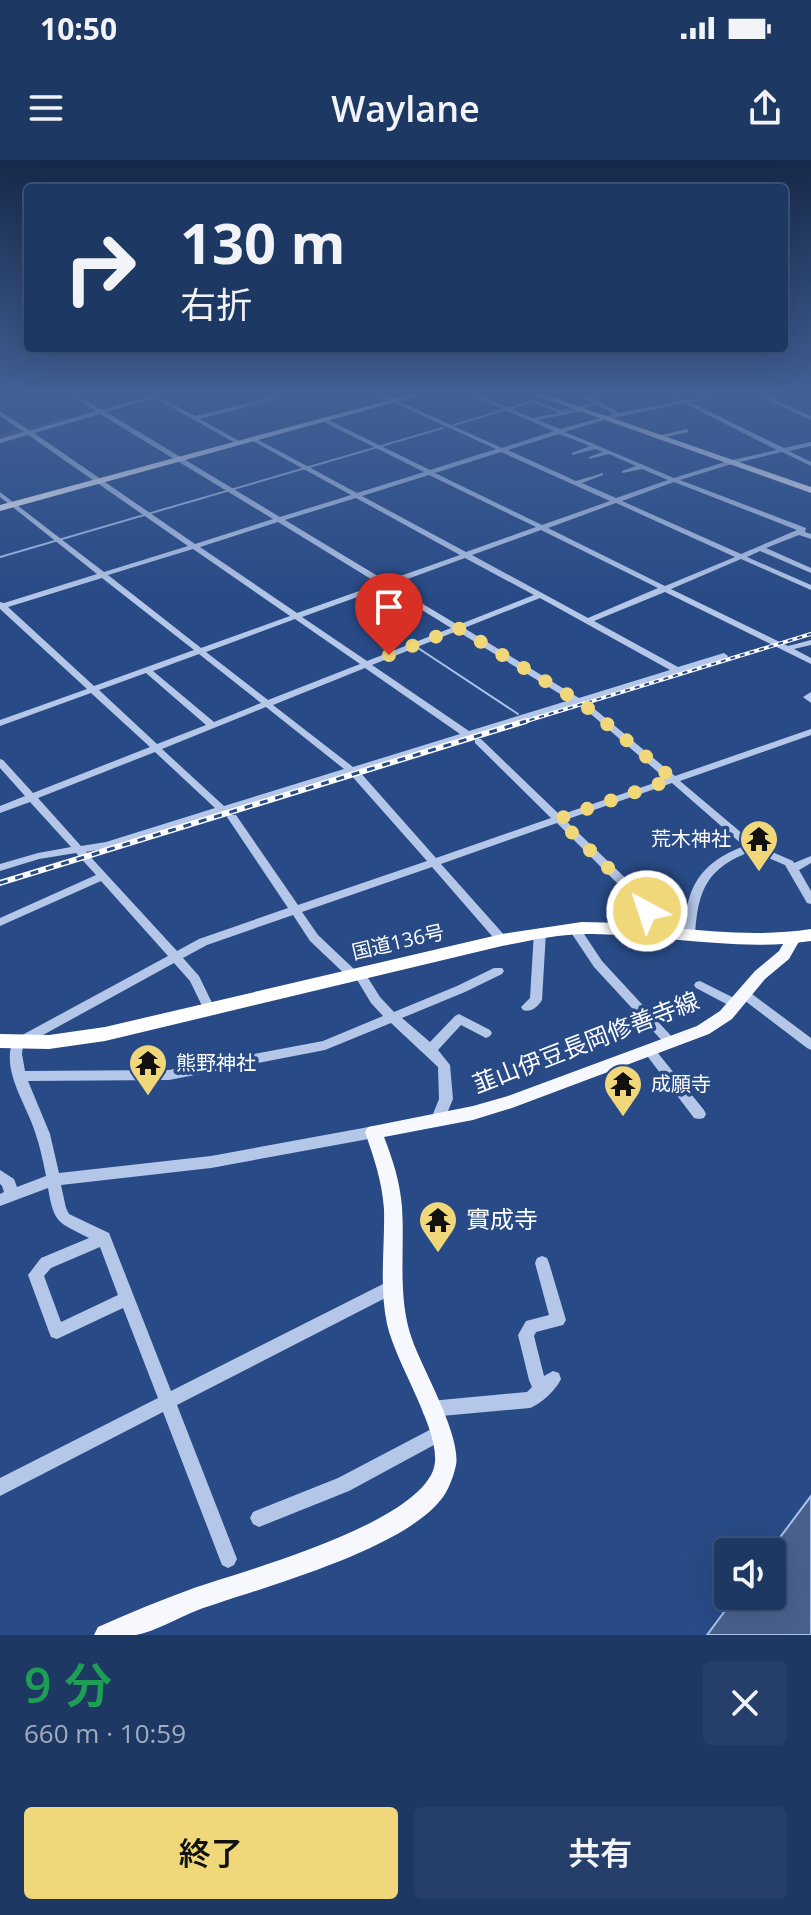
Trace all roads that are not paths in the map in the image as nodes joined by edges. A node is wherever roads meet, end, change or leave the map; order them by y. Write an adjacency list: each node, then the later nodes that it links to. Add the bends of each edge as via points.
1 (71, 462): 17 (street)
2 (171, 462): 17 (main road)
3 (186, 462): 25 (street)
4 (295, 462): 21 (street)
5 (409, 462): 13 (street)
6 (462, 462): 13 (street)
7 (531, 462): 18 (street)
8 (609, 462): 11 (street)
9 (634, 462): 12 (street)
10 (730, 462): 16 (street); 19 (main road)
11 (606, 463)
12 (644, 466): 14 (street); 16 (street)
13 (430, 472): 21 (street); 26 (street)
14 (624, 472)
15 (601, 474): 18 (street)
16 (674, 480): 22 (street); 27 (street, via 803,530)
17 (100, 481): 23 (main road); 29 (street)
18 (576, 483): 22 (street)
19 (811, 490)
20 (0, 494): 23 (street)
21 (356, 495): 25 (street); 31 (street)
22 (616, 501): 26 (street); 32 (street)
23 (13, 505): 24 (main road); 35 (street)
24 (0, 508)
25 (279, 520): 29 (street); 36 (street)
26 (542, 528): 31 (street); 37 (street)
27 (799, 532): 28 (street); 30 (street)
28 (811, 537)
29 (194, 546): 35 (street); 41 (street)
30 (759, 548): 32 (street); 34 (street)
31 (467, 555): 36 (street); 39 (street)
32 (737, 557): 33 (street); 37 (street); 38 (street)
33 (759, 565): 38 (street); 38 (street)
34 (811, 571)
35 (102, 575): 40 (street); 46 (street)
36 (385, 584): 41 (street); 43 (street)
37 (663, 588): 42 (street); 45 (street)
38 (811, 589)
39 (541, 595): 42 (street); 43 (street)
40 (1, 605): 52 (street)
41 (296, 616): 46 (street); 49 (street)
42 (588, 621): 51 (street)
43 (458, 628): 49 (street); 53 (street)
44 (811, 642): 45 (street)
45 (787, 649): 48 (street)
46 (199, 651): 50 (street); 54 (street)
47 (724, 656): 51 (street)
48 (811, 661)
49 (365, 664): 54 (street); 58 (street)
50 (147, 670): 52 (street); 56 (street)
51 (677, 670): 53 (street)
52 (93, 690): 55 (street); 60 (street)
53 (577, 701): 58 (street); 63 (street)
54 (266, 704): 56 (street); 62 (street)
55 (0, 723)
56 (212, 725): 60 (street)
57 (811, 732): 63 (street)
58 (467, 734): 62 (street)
59 (478, 741): 68 (street)
60 (155, 748): 64 (street); 65 (street)
61 (0, 762): 64 (street)
62 (351, 770): 65 (street); 72 (street)
63 (673, 779): 68 (street); 69 (street)
64 (31, 797): 66 (street); 70 (street)
65 (222, 809): 70 (street)
66 (0, 810)
67 (232, 817): 77 (street)
68 (558, 819): 72 (street); 80 (street, via 642,902)
69 (752, 847): 74 (street); 82 (street, via 715,862 690,902)
70 (79, 850): 73 (street); 75 (street)
71 (811, 859): 74 (street)
72 (432, 862): 77 (street); 84 (street)
73 (0, 868)
74 (794, 868): 76 (street)
75 (101, 877): 78 (street); 85 (street)
76 (811, 900)
77 (294, 910): 85 (street); 87 (street, via 314,938)
78 (0, 922)
79 (574, 928): 80 (highway, 国道136号); 81 (highway, 国道136号); 95 (street, via 598,964)
80 (649, 931): 82 (highway, 国道136号)
81 (540, 932): 84 (highway, 国道136号); 90 (street, via 536,1000)
82 (689, 935): 83 (highway, 国道136号)
83 (802, 937): 89 (main road, 韮山伊豆長岡修善寺線)
84 (502, 940): 87 (highway, 国道136号)
85 (173, 957): 91 (street, via 199,984); 94 (street)
86 (498, 971): 92 (street)
87 (356, 974): 91 (highway, 国道136号); 92 (street)
88 (700, 985): 89 (street)
89 (740, 999): 95 (main road, 韮山伊豆長岡修善寺線, via 716,1023); 96 (street)
90 (527, 1007)
91 (209, 1009): 94 (highway, 国道136号, via 84,1038)
92 (392, 1018): 98 (street); 99 (street, via 325,1045 181,1074)
93 (486, 1033): 98 (street, via 459,1019)
94 (9, 1042): 99 (street)
95 (670, 1042): 97 (main road, 韮山伊豆長岡修善寺線)
96 (811, 1045)
97 (649, 1050): 100 (street); 101 (main road, 韮山伊豆長岡修善寺線, via 512,1101)
98 (429, 1051): 101 (street, via 445,1069 446,1099)
99 (20, 1076): 104 (street, via 43,1134)
100 (699, 1114)
101 (438, 1119): 102 (main road, 韮山伊豆長岡修善寺線)
102 (374, 1132): 104 (street, via 211,1162); 108 (main road, via 392,1194)
103 (0, 1176): 105 (street, via 9,1183)
104 (52, 1180): 105 (street); 106 (street, via 64,1218)
105 (6, 1198)
106 (104, 1238): 109 (street); 109 (street, via 46,1263 36,1275 57,1332)
107 (542, 1263): 111 (street, via 558,1320 531,1326 526,1335 537,1380 548,1383 525,1401)
108 (392, 1287): 110 (street); 111 (main road, via 398,1327)
109 (126, 1299): 110 (street)
110 (166, 1402): 113 (street); 115 (street)
111 (430, 1409): 112 (main road)
112 (439, 1433): 114 (street, via 343,1485); 116 (main road, via 446,1456 441,1479 402,1517 309,1561)
113 (0, 1487)
114 (259, 1518)
115 (228, 1559)
116 (106, 1635)

